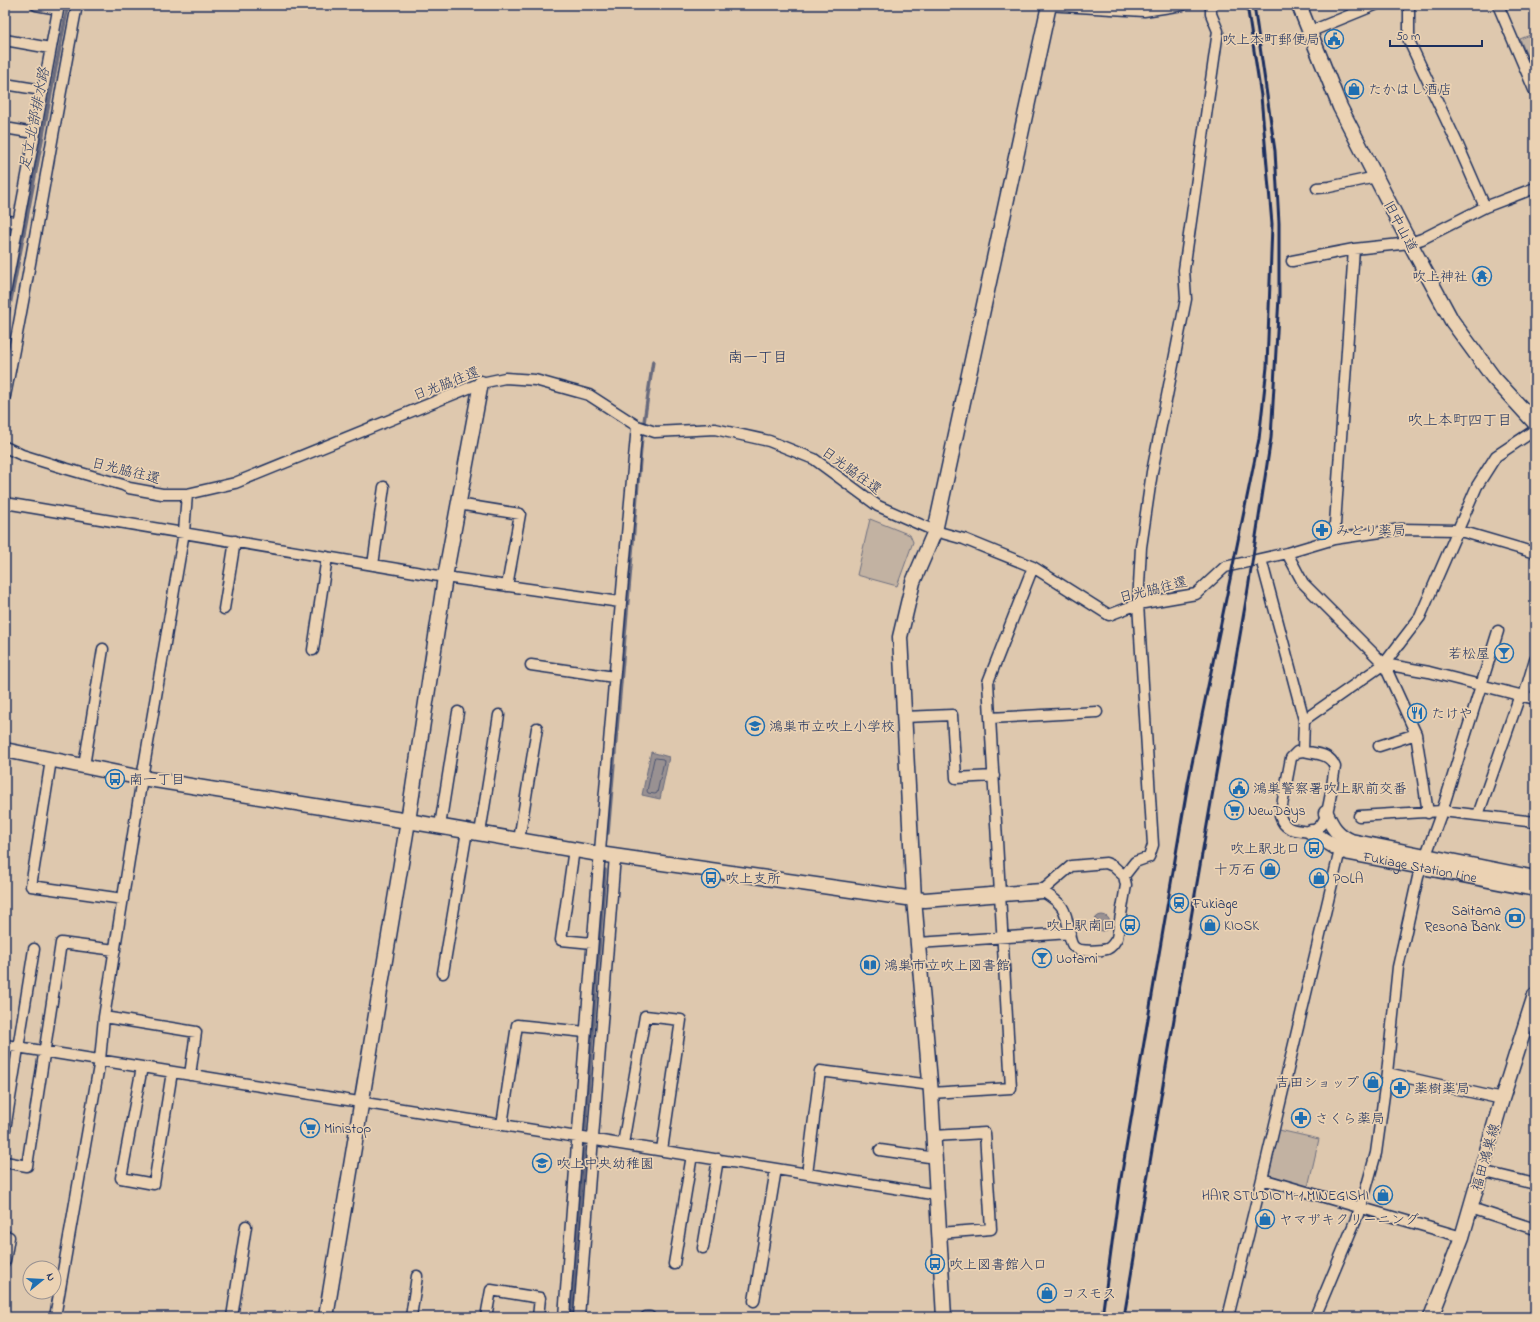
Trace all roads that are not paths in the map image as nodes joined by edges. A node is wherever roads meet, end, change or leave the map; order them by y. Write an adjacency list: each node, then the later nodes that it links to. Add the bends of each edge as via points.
1 (36, 5): 10 (street)
2 (78, 5): 30 (street)
3 (1048, 5): 4 (street, via 1144,11); 40 (street)
4 (1183, 5)
5 (1211, 5): 53 (street, via 1211,14 1218,31 1184,270 1186,299 1152,472 1141,547)
6 (1300, 5): 11 (street, 旧中山道)
7 (1375, 5): 11 (street)
8 (1409, 5): 22 (street, via 1408,41)
9 (1498, 5): 16 (street)
10 (58, 7): 13 (street)
11 (1309, 32): 19 (street, 旧中山道, via 1340,106)
12 (5, 40): 13 (street)
13 (50, 48): 15 (street)
14 (5, 84): 15 (street)
15 (42, 90): 18 (street)
16 (1535, 92)
17 (5, 128): 18 (street)
18 (34, 133): 24 (street)
19 (1376, 177): 20 (street); 25 (street, 旧中山道)
20 (1317, 188)
21 (1535, 188): 22 (street)
22 (1485, 207): 25 (street)
23 (5, 220): 24 (street)
24 (18, 223): 28 (street)
25 (1410, 243): 26 (street); 31 (street, 旧中山道, via 1452,321 1493,377)
26 (1354, 249): 27 (street); 42 (street)
27 (1292, 261)
28 (5, 293)
29 (481, 383): 32 (street, 日光脇往還, via 505,378 535,380 589,395); 36 (street, 日光脇往還, via 235,483); 38 (street)
30 (5, 396)
31 (1535, 423)
32 (637, 426): 40 (street, 日光脇往還, via 655,432 715,429 769,441 814,459 878,506); 52 (street)
33 (1535, 430): 39 (street, via 1496,456 1477,486)
34 (5, 447): 36 (street, 日光脇往還, via 22,455 129,488 162,494)
35 (384, 487): 48 (street)
36 (187, 494): 41 (street)
37 (5, 503): 41 (street)
38 (458, 504): 50 (street); 51 (street, via 520,514)
39 (1457, 530): 42 (street, 日光脇往還, via 1401,529); 45 (street, 日光脇往還); 59 (street, via 1420,617)
40 (935, 531): 49 (street, 日光脇往還, via 964,539); 68 (street, via 913,582 900,636)
41 (184, 532): 43 (street); 79 (street)
42 (1334, 539): 44 (street, 日光脇往還)
43 (235, 541): 46 (street); 54 (street)
44 (1287, 553): 47 (street, 日光脇往還); 59 (street, via 1303,583)
45 (1535, 553)
46 (327, 557): 48 (street); 57 (street)
47 (1261, 559): 53 (street, 日光脇往還, via 1225,567 1196,594); 70 (street)
48 (373, 565): 50 (street)
49 (1033, 567): 53 (street, 日光脇往還, via 1109,615); 69 (street, via 988,682)
50 (445, 577): 51 (street); 85 (street)
51 (507, 586): 52 (street)
52 (620, 602): 61 (street)
53 (1138, 604): 96 (street, via 1153,845 1149,857 1135,862)
54 (224, 609)
55 (1498, 631): 62 (street)
56 (103, 649): 77 (street)
57 (313, 650)
58 (1535, 659): 63 (street)
59 (1384, 664): 62 (street); 70 (street); 72 (street)
60 (531, 665): 61 (street)
61 (614, 676): 93 (street)
62 (1482, 685): 63 (street); 80 (street)
63 (1522, 695): 64 (street); 83 (street)
64 (1535, 698)
65 (458, 712): 87 (street)
66 (1097, 712): 69 (street)
67 (499, 715): 88 (street)
68 (904, 717): 78 (street, via 952,715 956,778); 102 (street)
69 (990, 718): 78 (street)
70 (1304, 720): 75 (street)
71 (537, 728): 90 (street)
72 (1416, 734): 73 (street); 82 (street)
73 (1379, 746)
74 (5, 750): 76 (street)
75 (1302, 752): 81 (street, via 1328,757 1335,767); 89 (street, via 1297,752 1292,758 1280,816 1287,828)
76 (51, 760): 77 (street); 101 (street, via 31,886)
77 (84, 766): 79 (street)
78 (994, 776): 100 (street)
79 (142, 778): 85 (street); 101 (street)
80 (1442, 811): 82 (street); 83 (street); 95 (street)
81 (1326, 813): 89 (street, via 1318,828); 95 (street, Fukiage Station Line, via 1336,832 1343,838)
82 (1428, 813): 84 (street)
83 (1478, 815): 86 (street)
84 (1359, 816)
85 (408, 820): 87 (street); 123 (street)
86 (1535, 822)
87 (440, 826): 88 (street)
88 (473, 832): 90 (street); 109 (street)
89 (1310, 832): 92 (street, Fukiage Station Line)
90 (519, 840): 91 (street)
91 (574, 849): 93 (street); 105 (street, via 561,940)
92 (1340, 850): 95 (street, Fukiage Station Line); 139 (street)
93 (599, 854): 94 (street); 105 (street)
94 (615, 856): 102 (street); 128 (street)
95 (1423, 861): 97 (street, Fukiage Station Line); 98 (street, Fukiage Station Line); 119 (street, via 1398,967)
96 (1124, 876): 99 (street, via 1106,863 1070,866); 103 (street, via 1126,885 1117,938 1113,945 1106,949 1082,951 1071,943)
97 (1535, 878)
98 (1535, 889)
99 (1042, 891): 100 (street); 103 (street, via 1061,905 1066,913)
100 (1000, 895): 102 (street); 104 (street)
101 (123, 899): 108 (street)
102 (914, 899): 106 (street)
103 (1070, 933): 104 (street)
104 (1002, 937): 106 (street); 121 (street, via 1010,1088)
105 (592, 943): 112 (street)
106 (918, 943): 121 (street)
107 (34, 948): 114 (street)
108 (115, 950): 111 (street); 115 (street, via 61,943)
109 (443, 973)
110 (1535, 996): 122 (street, 福田鴻巣線)
111 (104, 1017): 116 (street); 120 (street, via 196,1032)
112 (586, 1032): 124 (street, via 517,1025); 127 (street)
113 (5, 1045): 114 (street)
114 (19, 1047): 115 (street); 125 (street)
115 (45, 1052): 116 (street); 135 (street, via 27,1166)
116 (100, 1060): 117 (street); 154 (street)
117 (142, 1067): 118 (street); 118 (street, via 121,1178 147,1183 154,1184)
118 (172, 1072): 120 (street)
119 (1387, 1073): 122 (street); 142 (street, via 1376,1153)
120 (190, 1075): 123 (street)
121 (931, 1089): 126 (street); 138 (street, via 820,1071)
122 (1502, 1099): 137 (street, 福田鴻巣線)
123 (362, 1103): 124 (street); 156 (street)
124 (502, 1125): 127 (street)
125 (5, 1129)
126 (934, 1136): 133 (street); 146 (street, via 985,1133 991,1229)
127 (577, 1137): 128 (street); 160 (street)
128 (593, 1139): 129 (street); 161 (street)
129 (623, 1144): 130 (street); 130 (street, via 645,1016 681,1020)
130 (662, 1150): 132 (street)
131 (880, 1150): 133 (street)
132 (692, 1155): 134 (street); 151 (street)
133 (936, 1158): 141 (street)
134 (718, 1159): 136 (street); 149 (street)
135 (5, 1162)
136 (776, 1169): 138 (street); 153 (street)
137 (1482, 1171): 140 (street); 143 (street, 福田鴻巣線)
138 (807, 1174): 141 (street)
139 (1262, 1179): 142 (street); 165 (street)
140 (1535, 1184)
141 (938, 1195): 146 (street)
142 (1361, 1207): 148 (street); 166 (street)
143 (1471, 1208): 145 (street); 148 (street, 福田鴻巣線)
144 (246, 1226): 155 (street)
145 (1535, 1229)
146 (940, 1233): 164 (street)
147 (8, 1237): 150 (street)
148 (1462, 1237): 167 (street, 福田鴻巣線)
149 (703, 1248)
150 (5, 1261)
151 (674, 1264)
152 (417, 1276): 157 (street)
153 (754, 1301)
154 (55, 1317)
155 (232, 1317)
156 (326, 1317)
157 (411, 1317)
158 (486, 1317): 159 (street, via 490,1290 540,1298)
159 (538, 1317)
160 (564, 1317)
161 (579, 1317)
162 (646, 1317): 163 (street)
163 (650, 1317)
164 (944, 1317)
165 (1228, 1317)
166 (1315, 1317)
167 (1431, 1317)

